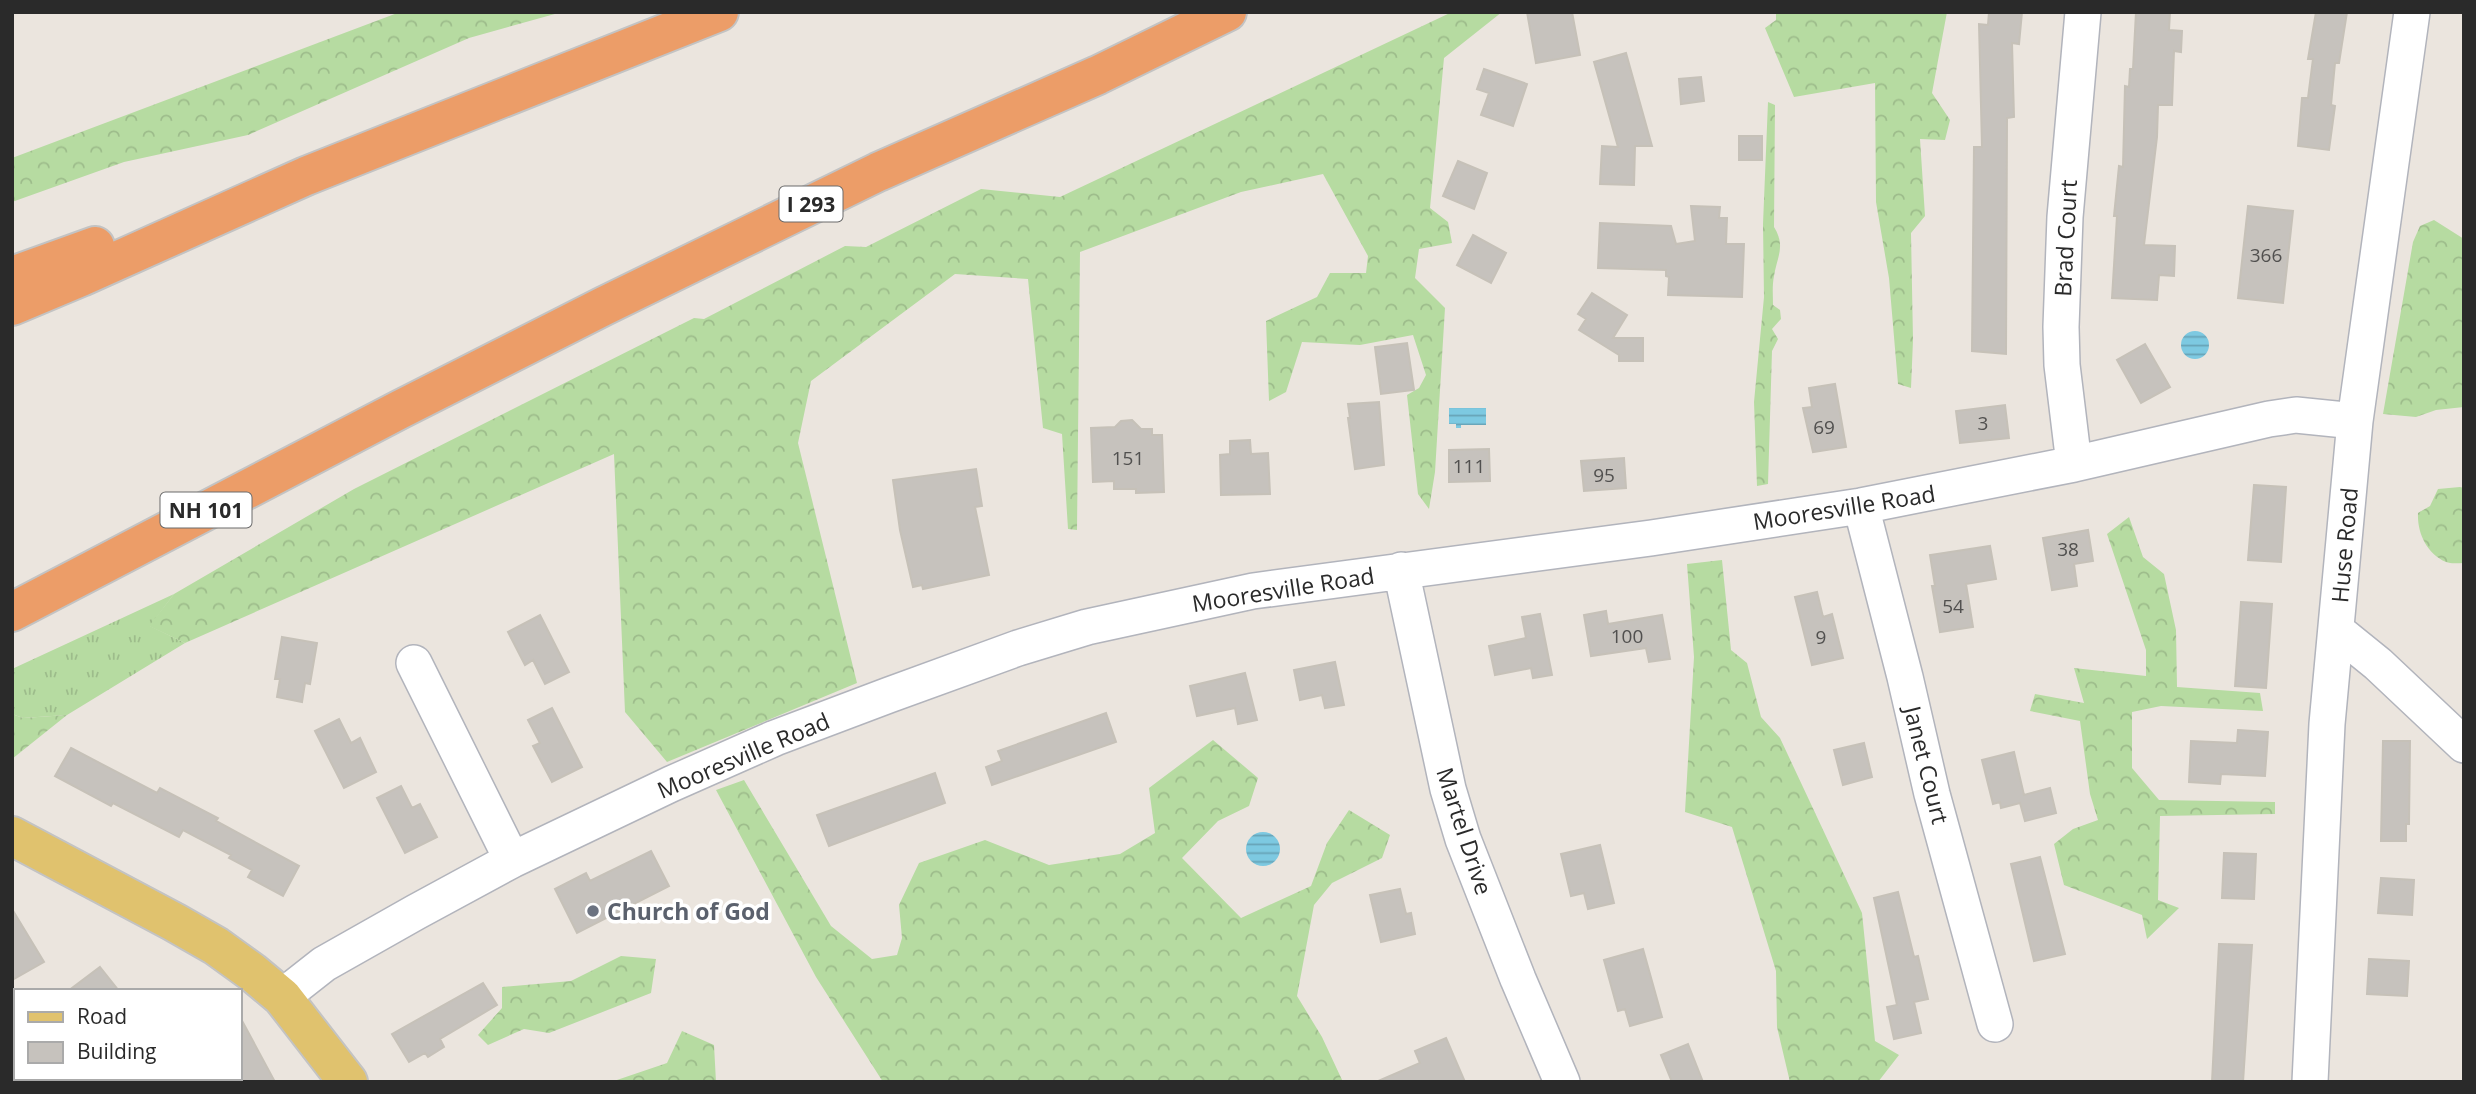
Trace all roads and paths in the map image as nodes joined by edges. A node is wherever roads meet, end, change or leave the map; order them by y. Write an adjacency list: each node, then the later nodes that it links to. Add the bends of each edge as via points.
1 (719, 12): 5 (highway)
2 (1227, 12): 8 (highway, I 293, via 1098,75 878,172)
3 (2082, 12): 10 (street, Brad Court, via 2065,217 2062,327)
4 (2412, 12): 9 (street, Huse Road)
5 (306, 176): 6 (highway); 7 (highway)
6 (12, 276)
7 (12, 306)
8 (401, 409): 13 (highway, I 293); 14 (highway, NH 101)
9 (2355, 421): 10 (street, Mooresville Road, via 2296,415 2269,419); 15 (street, Huse Road)
10 (2074, 464): 11 (street, Mooresville Road)
11 (1861, 506): 12 (street, Mooresville Road); 21 (street, Janet Court)
12 (1401, 570): 19 (street, Mooresville Road, via 1253,591 1087,627 1018,648 775,738); 23 (street, Martel Drive, via 1463,839)
13 (12, 583)
14 (12, 611)
15 (2336, 630): 17 (street); 24 (street, Huse Road, via 2327,724)
16 (414, 663): 19 (street)
17 (2464, 745)
18 (12, 836): 20 (main road, via 216,946)
19 (512, 860): 20 (street, Mooresville Road, via 324,964)
20 (282, 997): 22 (main road)
21 (1995, 1024)
22 (348, 1082)
23 (1562, 1082)
24 (2310, 1082)

